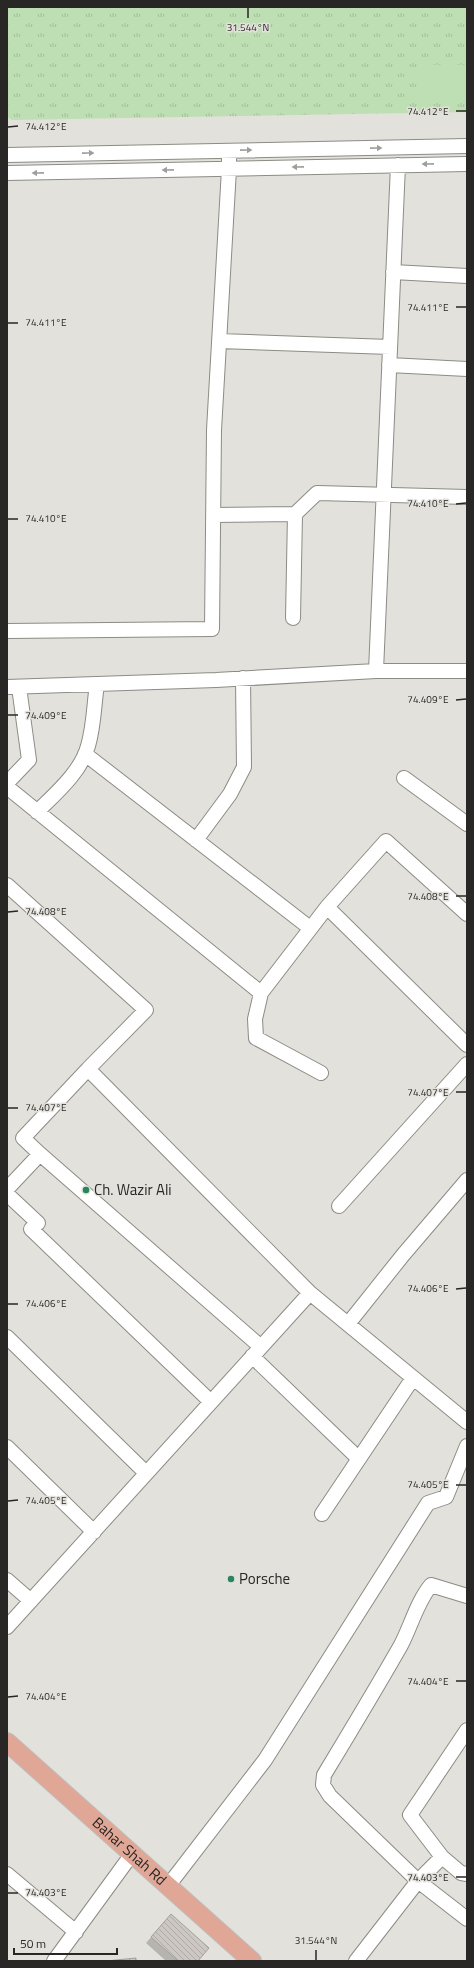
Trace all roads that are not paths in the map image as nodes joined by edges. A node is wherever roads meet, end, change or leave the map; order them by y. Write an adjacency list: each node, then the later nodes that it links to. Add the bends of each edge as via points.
1 (467, 146): 2 (street, one-way to 1)
2 (228, 151): 3 (street, one-way to 2); 6 (street)
3 (7, 155)
4 (467, 164): 5 (street, one-way to 5)
5 (398, 165): 6 (street, one-way to 6); 8 (street)
6 (229, 169): 7 (street, one-way to 7); 10 (street)
7 (7, 173)
8 (393, 272): 9 (street); 11 (street)
9 (467, 276)
10 (219, 341): 11 (street); 17 (street)
11 (390, 347): 12 (street)
12 (389, 365): 13 (street); 14 (street)
13 (467, 369)
14 (384, 494): 15 (street); 16 (street, via 318,493); 20 (street)
15 (467, 497)
16 (295, 514): 17 (street); 18 (street)
17 (213, 515): 19 (street, via 212,629)
18 (293, 618)
19 (7, 630)
20 (376, 671): 21 (street); 22 (street)
21 (467, 671)
22 (243, 678): 23 (street); 31 (street, via 244,767 230,794)
23 (98, 684): 24 (street); 25 (street)
24 (13, 687): 27 (street, via 29,760)
25 (85, 754): 29 (street, via 64,785); 31 (street)
26 (404, 778): 30 (street)
27 (7, 783)
28 (7, 787): 29 (street)
29 (37, 812): 36 (street)
30 (467, 824)
31 (196, 840): 35 (street)
32 (7, 885): 39 (street, via 146,1010)
33 (327, 907): 34 (street, via 386,841); 35 (street); 37 (street)
34 (467, 914)
35 (310, 928): 36 (street)
36 (261, 993): 40 (street, via 255,1019 256,1038)
37 (467, 1045)
38 (467, 1064): 45 (street)
39 (88, 1069): 41 (street, via 23,1138); 46 (street)
40 (321, 1073)
41 (40, 1154): 43 (street); 49 (street)
42 (467, 1180): 47 (street, via 402,1255)
43 (7, 1189)
44 (7, 1194): 51 (street, via 38,1223 31,1229)
45 (339, 1206)
46 (310, 1293): 47 (street); 49 (street)
47 (348, 1324): 50 (street)
48 (7, 1337): 56 (street)
49 (257, 1351): 51 (street); 55 (street)
50 (414, 1378): 52 (street); 55 (street)
51 (212, 1402): 56 (street)
52 (467, 1422)
53 (467, 1446): 70 (street, via 446,1497 428,1503 265,1760)
54 (7, 1447): 58 (street)
55 (359, 1459): 57 (street)
56 (146, 1473): 58 (street)
57 (322, 1514)
58 (94, 1532): 61 (street)
59 (7, 1580): 61 (street)
60 (467, 1596): 69 (street, via 431,1585 428,1588 409,1630 324,1775 323,1785 330,1796)
61 (31, 1601): 62 (street)
62 (7, 1627)
63 (467, 1730): 66 (street, via 410,1815)
64 (9, 1750): 65 (main road, Bahar Shah Rd)
65 (132, 1854): 70 (main road, Bahar Shah Rd); 72 (street)
66 (442, 1857): 68 (street, via 461,1873); 69 (street)
67 (7, 1874): 72 (street)
68 (467, 1874)
69 (418, 1881): 71 (street); 75 (street)
70 (168, 1886): 74 (main road, Bahar Shah Rd)
71 (467, 1919)
72 (76, 1932): 73 (street)
73 (54, 1961)
74 (252, 1961)
75 (356, 1961)

